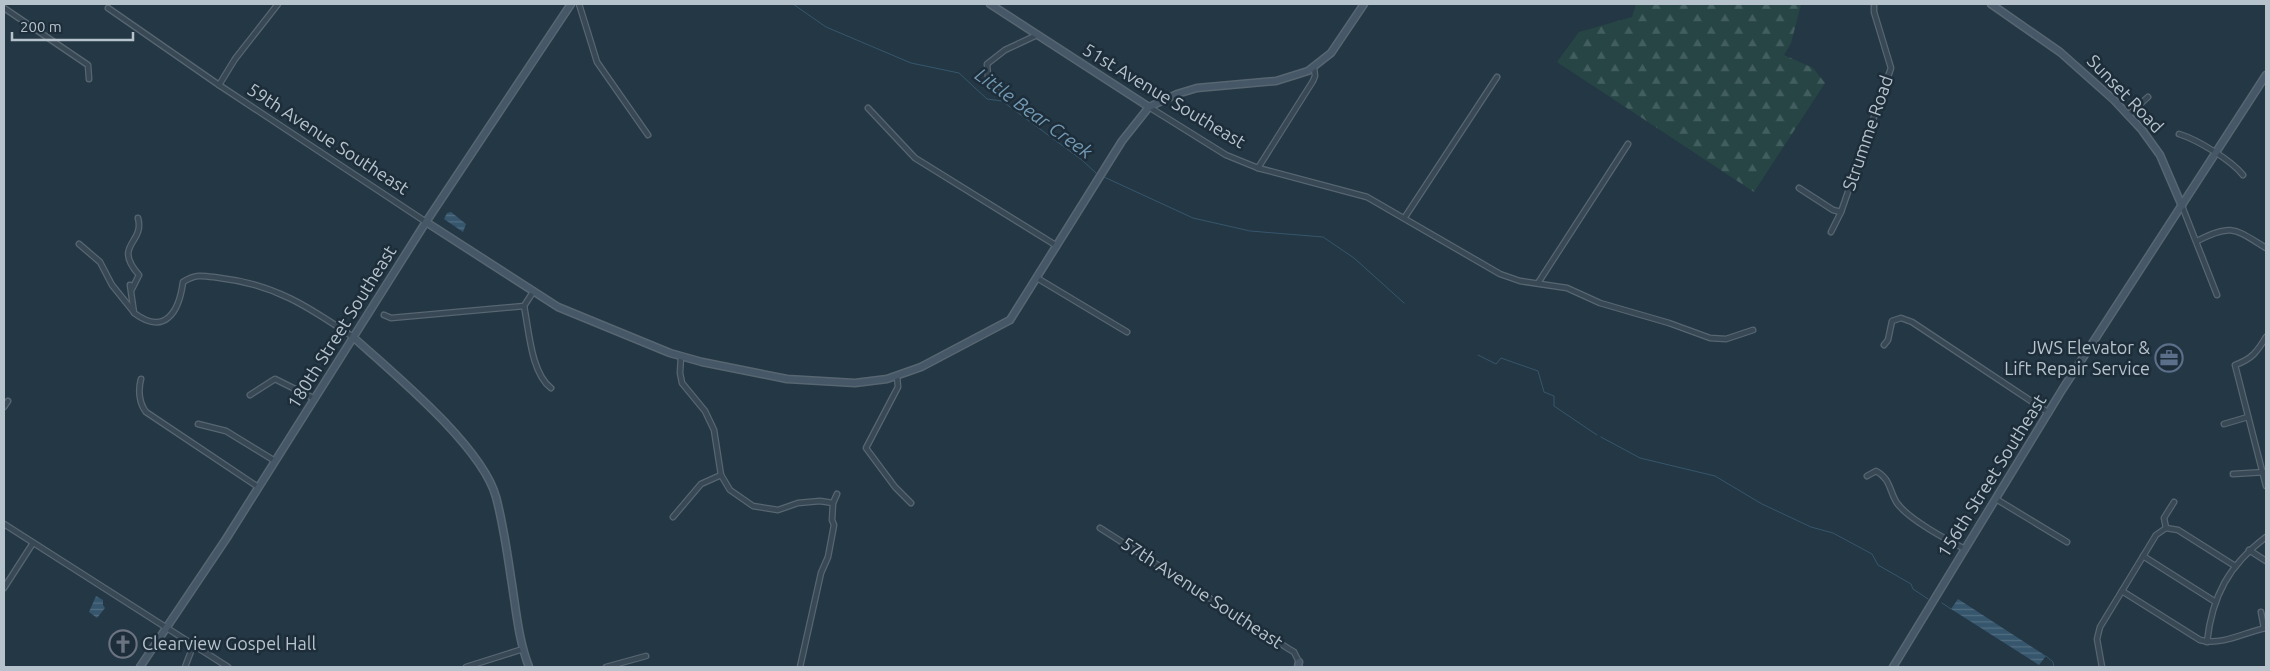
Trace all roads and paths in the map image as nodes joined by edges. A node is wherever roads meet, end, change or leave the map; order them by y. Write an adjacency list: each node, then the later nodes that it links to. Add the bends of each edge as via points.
1 (278, 4): 15 (street)
2 (571, 4): 33 (street, 180th Street Southeast)
3 (579, 4): 23 (street, via 597,62)
4 (990, 4): 10 (street, 51st Avenue Southeast)
5 (1364, 4): 11 (street, via 1335,48)
6 (1874, 4): 30 (street, Strumme Road, via 1891,68)
7 (1991, 4): 21 (street, Sunset Road, via 2060,52)
8 (4, 8): 14 (street, via 88,65)
9 (108, 8): 15 (street, 59th Avenue Southeast)
10 (1037, 35): 17 (street, via 1004,50 987,64 988,77); 19 (street, 51st Avenue Southeast)
11 (1314, 68): 19 (street, via 1276,81 1196,88); 26 (street, via 1313,81)
12 (2266, 75): 16 (street, 156th Street Southeast)
13 (1497, 77): 32 (street)
14 (89, 79)
15 (219, 85): 33 (street, 59th Avenue Southeast)
16 (2263, 87): 25 (street, 156th Street Southeast)
17 (1002, 90)
18 (2148, 97): 21 (street)
19 (1148, 107): 26 (street, 51st Avenue Southeast, via 1226,155); 37 (street, 59th Avenue Southeast, via 1130,128)
20 (868, 108): 37 (street, via 915,158)
21 (2128, 115): 29 (street, Sunset Road, via 2160,155)
22 (2179, 134): 25 (street)
23 (648, 135)
24 (1628, 144): 40 (street)
25 (2215, 154): 27 (street, via 2238,168); 29 (street, 156th Street Southeast)
26 (1258, 168): 32 (street, 51st Avenue Southeast, via 1367,196)
27 (2243, 176)
28 (1799, 188): 30 (street)
29 (2182, 206): 35 (street, Sunset Road); 59 (street, 156th Street Southeast)
30 (1841, 212): 34 (street, Strumme Road)
31 (138, 218): 44 (street, via 138,230 128,252 130,265 139,275 131,287)
32 (1405, 218): 40 (street, 51st Avenue Southeast, via 1482,265 1520,281)
33 (426, 222): 41 (street, 59th Avenue Southeast); 49 (street, 180th Street Southeast)
34 (1831, 232)
35 (2197, 241): 38 (street, via 2223,230 2234,230); 42 (street, Sunset Road)
36 (79, 244): 44 (street, via 100,262 112,285)
37 (1057, 246): 39 (street, 59th Avenue Southeast)
38 (2266, 248)
39 (1037, 278): 47 (street); 52 (street, 59th Avenue Southeast, via 1010,320 927,364)
40 (1538, 283): 46 (street, 51st Avenue Southeast, via 1567,288 1600,303 1710,338 1726,339)
41 (533, 292): 43 (street); 51 (street, 59th Avenue Southeast, via 565,310)
42 (2217, 295)
43 (524, 306): 45 (street, via 391,318); 54 (street, via 537,370 543,382)
44 (134, 312): 49 (street, via 146,321 162,321 175,313 183,282 193,276 237,280 276,291 315,311)
45 (384, 315)
46 (1753, 330)
47 (1127, 332)
48 (2266, 337): 60 (street, via 2255,355 2235,365)
49 (353, 338): 56 (street, 180th Street Southeast); 95 (street, via 404,382 470,450 490,483 504,533)
50 (1884, 345): 59 (street, via 1892,321 1901,318 1912,322)
51 (681, 356): 52 (street, 59th Avenue Southeast, via 787,379 855,383); 66 (street, via 682,383 705,411 714,430)
52 (897, 376): 74 (street, via 898,387 866,448)
53 (141, 379): 69 (street, via 138,387 146,412)
54 (551, 388)
55 (250, 395): 56 (street, via 275,379)
56 (315, 399): 63 (street, 180th Street Southeast)
57 (8, 401): 58 (street)
58 (4, 408)
59 (2049, 413): 71 (street, 156th Street Southeast)
60 (2248, 417): 62 (street); 64 (street)
61 (198, 424): 63 (street, via 226,431)
62 (2224, 424)
63 (275, 462): 69 (street, 180th Street Southeast)
64 (2264, 473): 65 (street); 68 (street)
65 (2233, 474)
66 (721, 475): 73 (street, via 730,490 753,506 778,510 798,503); 75 (street, via 701,484)
67 (1867, 476): 82 (street, via 1876,471 1879,473 1888,480 1897,503 1938,535)
68 (2266, 486)
69 (258, 487): 92 (street, 180th Street Southeast)
70 (838, 494): 73 (street)
71 (1996, 499): 80 (street); 82 (street, 156th Street Southeast)
72 (2174, 502): 78 (street, via 2164,518)
73 (833, 503): 106 (street, via 834,525 828,557 821,573)
74 (911, 503)
75 (673, 517)
76 (4, 524): 81 (street)
77 (1100, 528): 98 (street, 57th Avenue Southeast, via 1294,652)
78 (2166, 528): 84 (street, via 2159,531); 86 (street, via 2178,530)
79 (2266, 537): 83 (street)
80 (2067, 542)
81 (33, 543): 87 (street); 92 (street)
82 (1965, 549): 107 (street, 156th Street Southeast)
83 (2249, 550): 85 (street); 86 (street)
84 (2143, 556): 88 (street); 89 (street)
85 (2266, 561)
86 (2235, 566): 89 (street)
87 (4, 588)
88 (2122, 591): 93 (street); 108 (street, via 2100,627 2097,638)
89 (2214, 601): 93 (street)
90 (2262, 612): 91 (street)
91 (2265, 628): 93 (street)
92 (166, 629): 94 (street); 99 (street, 180th Street Southeast)
93 (2207, 642)
94 (193, 646): 97 (street); 100 (street)
95 (523, 649): 103 (street); 104 (street)
96 (646, 656): 105 (street)
97 (218, 661): 101 (street); 102 (street)
98 (1298, 665)
99 (140, 667)
100 (185, 667)
101 (214, 667)
102 (228, 667)
103 (466, 667)
104 (529, 667)
105 (606, 667)
106 (800, 667)
107 (1893, 667)
108 (2102, 667)

